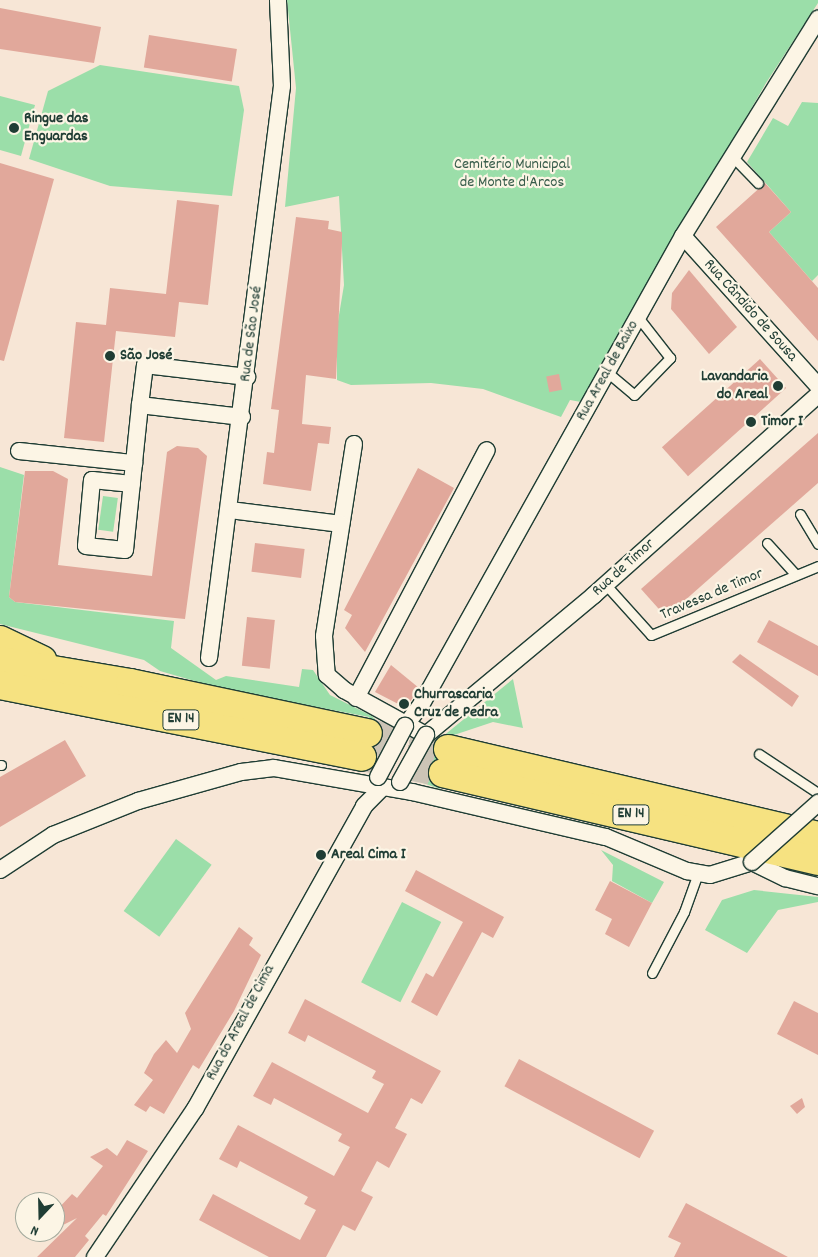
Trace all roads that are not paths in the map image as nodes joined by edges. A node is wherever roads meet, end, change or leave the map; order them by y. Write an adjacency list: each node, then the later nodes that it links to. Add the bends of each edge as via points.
1 (275, 3): 8 (street, Rua de São José, via 282,86)
2 (818, 19): 3 (street, Rua Areal de Baixo)
3 (731, 154): 4 (lane); 5 (street, Rua Areal de Baixo)
4 (758, 183)
5 (683, 236): 6 (street, Rua Areal de Baixo); 9 (street, Rua Cândido de Sousa)
6 (638, 317): 7 (street, Rua Areal de Baixo); 7 (lane, via 670,358 634,395)
7 (607, 372): 33 (street, Rua Areal de Baixo, via 421,705)
8 (247, 377): 11 (street, via 145,365); 12 (street, Rua de São José)
9 (818, 386)
10 (818, 395): 26 (street, Rua de Timor)
11 (140, 405): 12 (street); 16 (street)
12 (242, 417): 18 (street, Rua de São José)
13 (354, 444): 20 (street)
14 (487, 450): 32 (street)
15 (20, 452): 16 (street)
16 (134, 464): 17 (street)
17 (132, 484): 17 (street, via 125,550 86,546 92,480)
18 (230, 510): 20 (street); 28 (street, Rua de São José)
19 (800, 514): 21 (lane)
20 (341, 524): 32 (street, via 323,658 334,684)
21 (815, 532): 23 (lane)
22 (767, 543): 25 (lane)
23 (818, 544)
24 (818, 566): 25 (lane, Travessa de Timor)
25 (796, 575): 26 (lane, Travessa de Timor, via 650,635)
26 (606, 585): 34 (street, Rua de Timor)
27 (0, 640): 30 (highway)
28 (208, 658)
29 (0, 661): 30 (highway, EN 14)
30 (70, 674): 36 (highway, EN 14)
31 (0, 685): 36 (highway, EN 14)
32 (356, 698): 33 (street)
33 (405, 726): 34 (street); 36 (street, Rua Areal de Baixo, bridge)
34 (426, 735): 36 (street, bridge, via 400,782)
35 (759, 754): 37 (lane)
36 (373, 764): 43 (street, via 241,772 89,820 53,835); 44 (street, via 606,837); 47 (street, Rua do Areal de Cima, via 364,806 194,1109)
37 (818, 793)
38 (818, 803): 39 (street, bridge)
39 (789, 829): 40 (highway, EN 14); 41 (highway, EN 14, via 446,761); 42 (street, bridge)
40 (818, 836)
41 (818, 861)
42 (752, 862): 44 (street, via 731,872); 45 (street, via 785,878)
43 (0, 870)
44 (698, 873): 46 (lane, via 684,912)
45 (818, 886)
46 (652, 973)
47 (95, 1257)

